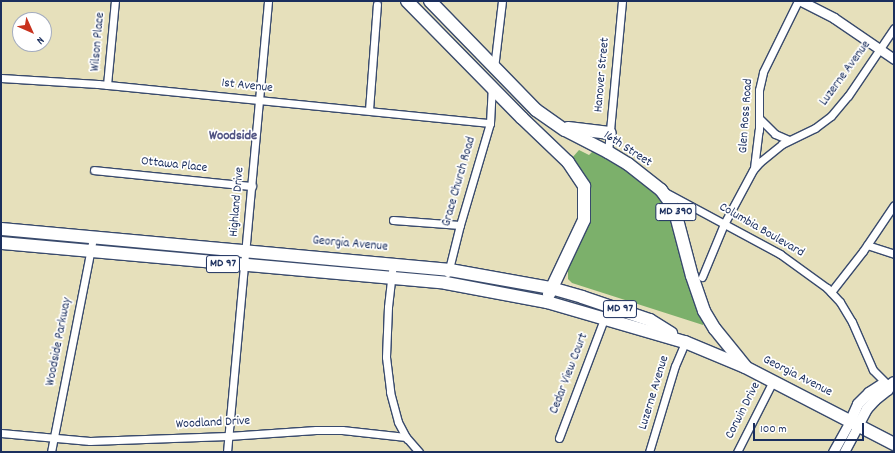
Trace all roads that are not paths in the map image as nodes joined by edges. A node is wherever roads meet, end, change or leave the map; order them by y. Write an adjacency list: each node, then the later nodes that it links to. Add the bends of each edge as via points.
1 (115, 1): 14 (street, Wilson Place)
2 (268, 1): 16 (street, Highland Drive)
3 (407, 1): 15 (main road)
4 (430, 1): 12 (main road, 16th Street / MD 390)
5 (502, 1): 12 (street)
6 (622, 1): 21 (street, Hanover Street)
7 (799, 1): 10 (street, via 834,18); 18 (street, Glen Ross Road, via 765,65 759,90)
8 (377, 4): 17 (street)
9 (894, 28): 10 (street, Luzerne Avenue)
10 (879, 49): 11 (street); 22 (street, Luzerne Avenue, via 848,96 831,116 815,128)
11 (894, 59)
12 (494, 68): 20 (main road, 16th Street / MD 390, via 536,110)
13 (1, 78): 14 (street, 1st Avenue)
14 (107, 85): 16 (street, 1st Avenue)
15 (492, 88): 19 (street, Grace Church Road); 45 (main road, via 568,162 584,186 584,220)
16 (259, 100): 17 (street, 1st Avenue); 26 (street, Highland Drive)
17 (369, 110): 19 (street, 1st Avenue)
18 (760, 119): 22 (street, via 775,134); 25 (street, Glen Ross Road)
19 (490, 123): 31 (street, Grace Church Road)
20 (560, 128): 21 (main road); 23 (main road, 16th Street / MD 390)
21 (610, 133): 23 (street, Hanover Street)
22 (789, 140): 25 (street, Luzerne Avenue, via 767,156)
23 (608, 152): 27 (main road, 16th Street / MD 390)
24 (94, 170): 26 (street, Ottawa Place)
25 (754, 170): 30 (street, Luzerne Avenue)
26 (252, 186): 37 (street, Highland Drive)
27 (661, 190): 30 (street, Columbia Boulevard); 50 (main road, 16th Street / MD 390, via 674,208 704,311)
28 (894, 205): 35 (street)
29 (393, 220): 31 (street)
30 (724, 224): 42 (street, Luzerne Avenue); 46 (street, Columbia Boulevard, via 780,254)
31 (460, 226): 41 (street, Grace Church Road)
32 (1, 229): 33 (main road, Georgia Avenue / MD 97)
33 (92, 237): 36 (street, Woodside Parkway); 37 (main road, Georgia Avenue / MD 97)
34 (1, 243): 36 (main road, Georgia Avenue / MD 97)
35 (867, 246): 38 (street); 46 (street)
36 (90, 250): 40 (main road, Georgia Avenue / MD 97); 57 (street, Woodside Parkway)
37 (246, 250): 39 (main road, Georgia Avenue / MD 97); 40 (street, Highland Drive)
38 (894, 254)
39 (393, 263): 41 (main road, Georgia Avenue / MD 97); 43 (street)
40 (245, 266): 43 (main road, Georgia Avenue / MD 97); 55 (street, Highland Drive)
41 (450, 270): 44 (street, Grace Church Road); 45 (main road, Georgia Avenue / MD 97)
42 (702, 277)
43 (392, 278): 44 (main road, Georgia Avenue / MD 97); 56 (street, via 385,342 387,376 394,409)
44 (446, 283): 47 (main road, Georgia Avenue / MD 97)
45 (550, 288): 47 (main road); 49 (main road, Georgia Avenue / MD 97, via 607,304 650,320)
46 (831, 292): 52 (street, Columbia Boulevard, via 852,322 873,370)
47 (547, 302): 48 (main road, Georgia Avenue / MD 97)
48 (604, 319): 49 (main road, Georgia Avenue / MD 97); 58 (street, Cedar View Court)
49 (685, 342): 50 (main road, Georgia Avenue / MD 97); 64 (street, Luzerne Avenue, via 674,366)
50 (745, 367): 51 (main road, Georgia Avenue / MD 97)
51 (773, 381): 53 (main road, Georgia Avenue / MD 97); 65 (street, Corwin Drive)
52 (892, 384): 53 (main road)
53 (855, 422): 59 (main road, Georgia Avenue / MD 97); 66 (street); 67 (street)
54 (1, 433): 57 (street, Woodland Drive)
55 (228, 436): 56 (street, Woodland Drive, via 342,430); 57 (street, Woodland Drive, via 90,441); 61 (street, Highland Drive)
56 (406, 437): 62 (street); 63 (street)
57 (55, 438): 60 (street, Woodside Parkway)
58 (559, 438)
59 (894, 444)
60 (51, 452)
61 (227, 452)
62 (413, 452)
63 (419, 452)
64 (649, 452)
65 (736, 452)
66 (833, 452)
67 (844, 452)

